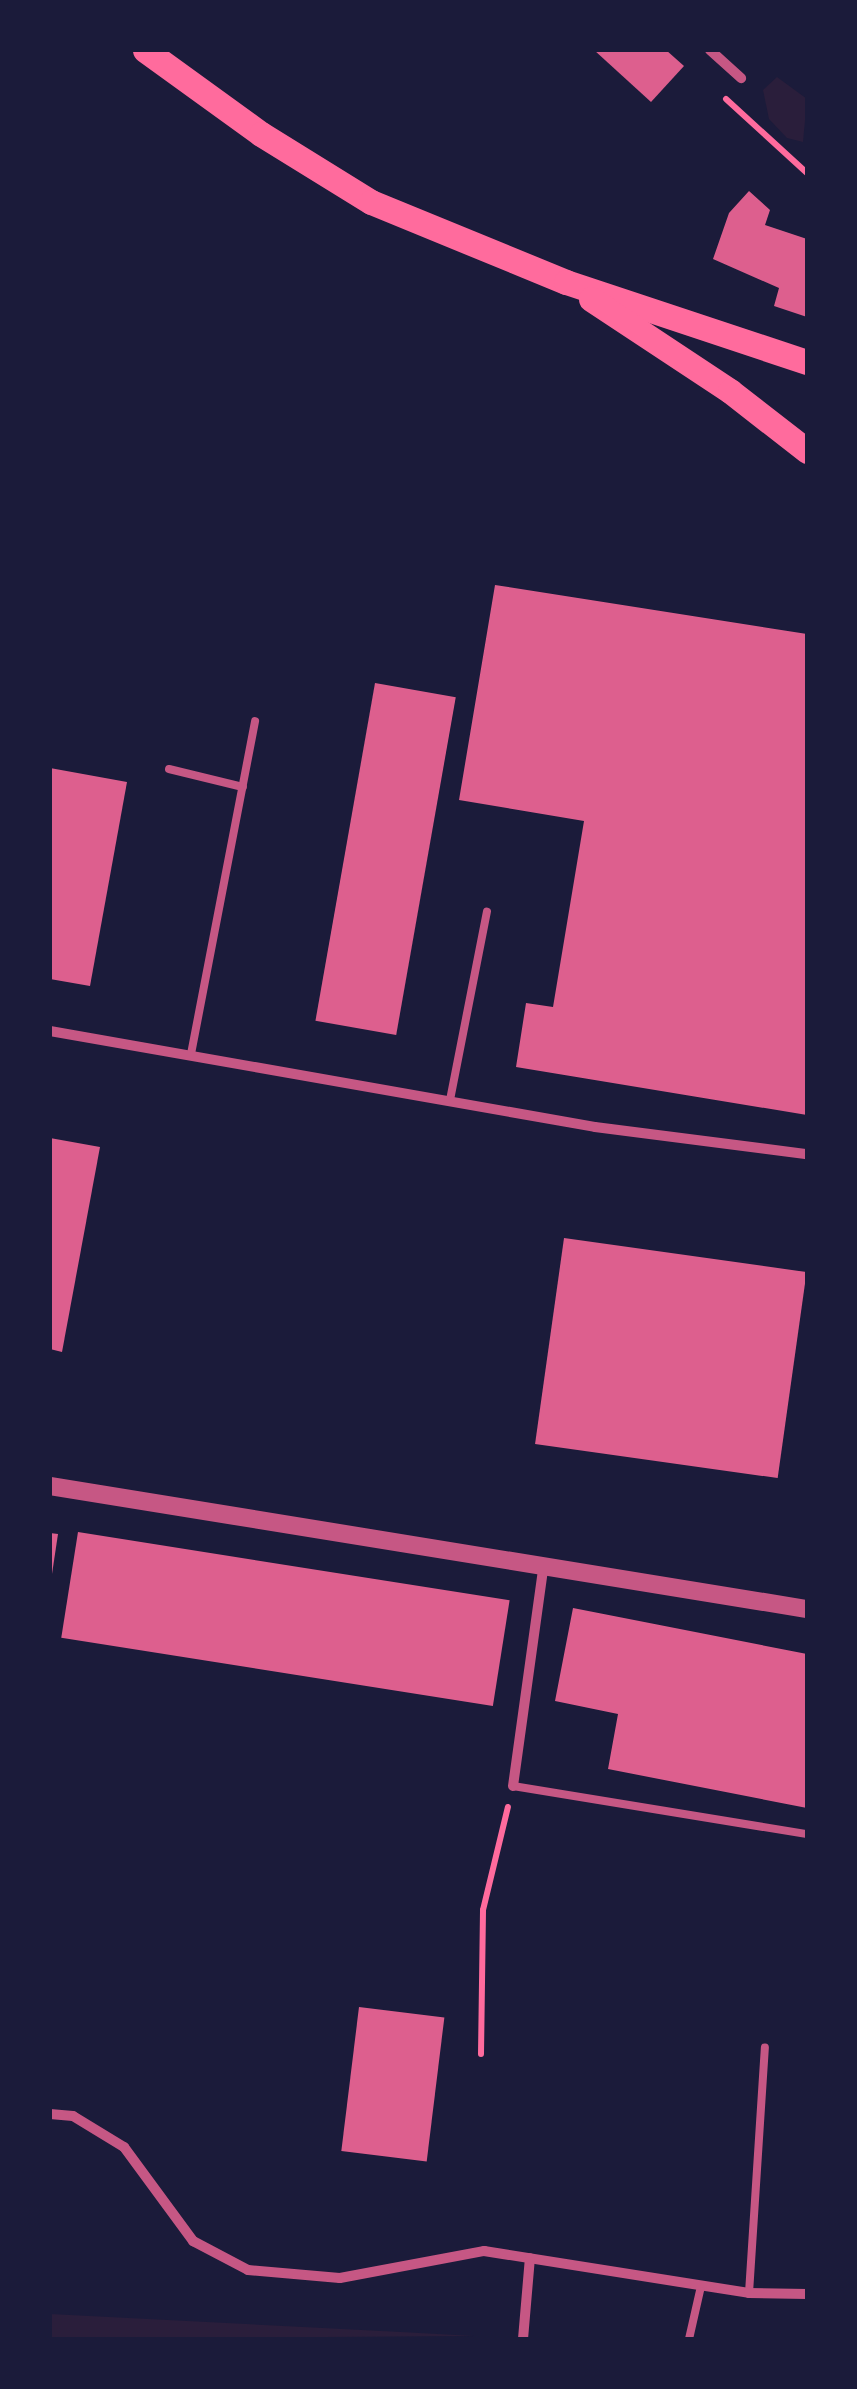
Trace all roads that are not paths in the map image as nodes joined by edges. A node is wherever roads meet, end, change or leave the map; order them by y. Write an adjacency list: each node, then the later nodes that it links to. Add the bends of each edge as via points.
1 (145, 50): 4 (main road, via 371,202)
2 (710, 50): 3 (street)
3 (741, 78)
4 (566, 282): 5 (main road); 6 (main road, via 730,390)
5 (807, 362)
6 (807, 451)
7 (255, 722): 9 (lane)
8 (169, 769): 9 (lane)
9 (243, 787): 12 (lane)
10 (487, 912): 13 (lane)
11 (50, 1032): 12 (street)
12 (191, 1054): 13 (street)
13 (450, 1100): 14 (street)
14 (807, 1154)
15 (50, 1486): 16 (street)
16 (543, 1569): 17 (street); 18 (street)
17 (807, 1609)
18 (513, 1786): 19 (lane)
19 (807, 1834)
20 (765, 2048): 24 (lane)
21 (50, 2114): 22 (street, via 73,2116 124,2147 193,2241 248,2270 340,2278 484,2251)
22 (530, 2258): 23 (street); 26 (street)
23 (702, 2286): 24 (street); 27 (lane)
24 (749, 2294): 25 (street)
25 (807, 2294)
26 (522, 2339)
27 (689, 2339)

